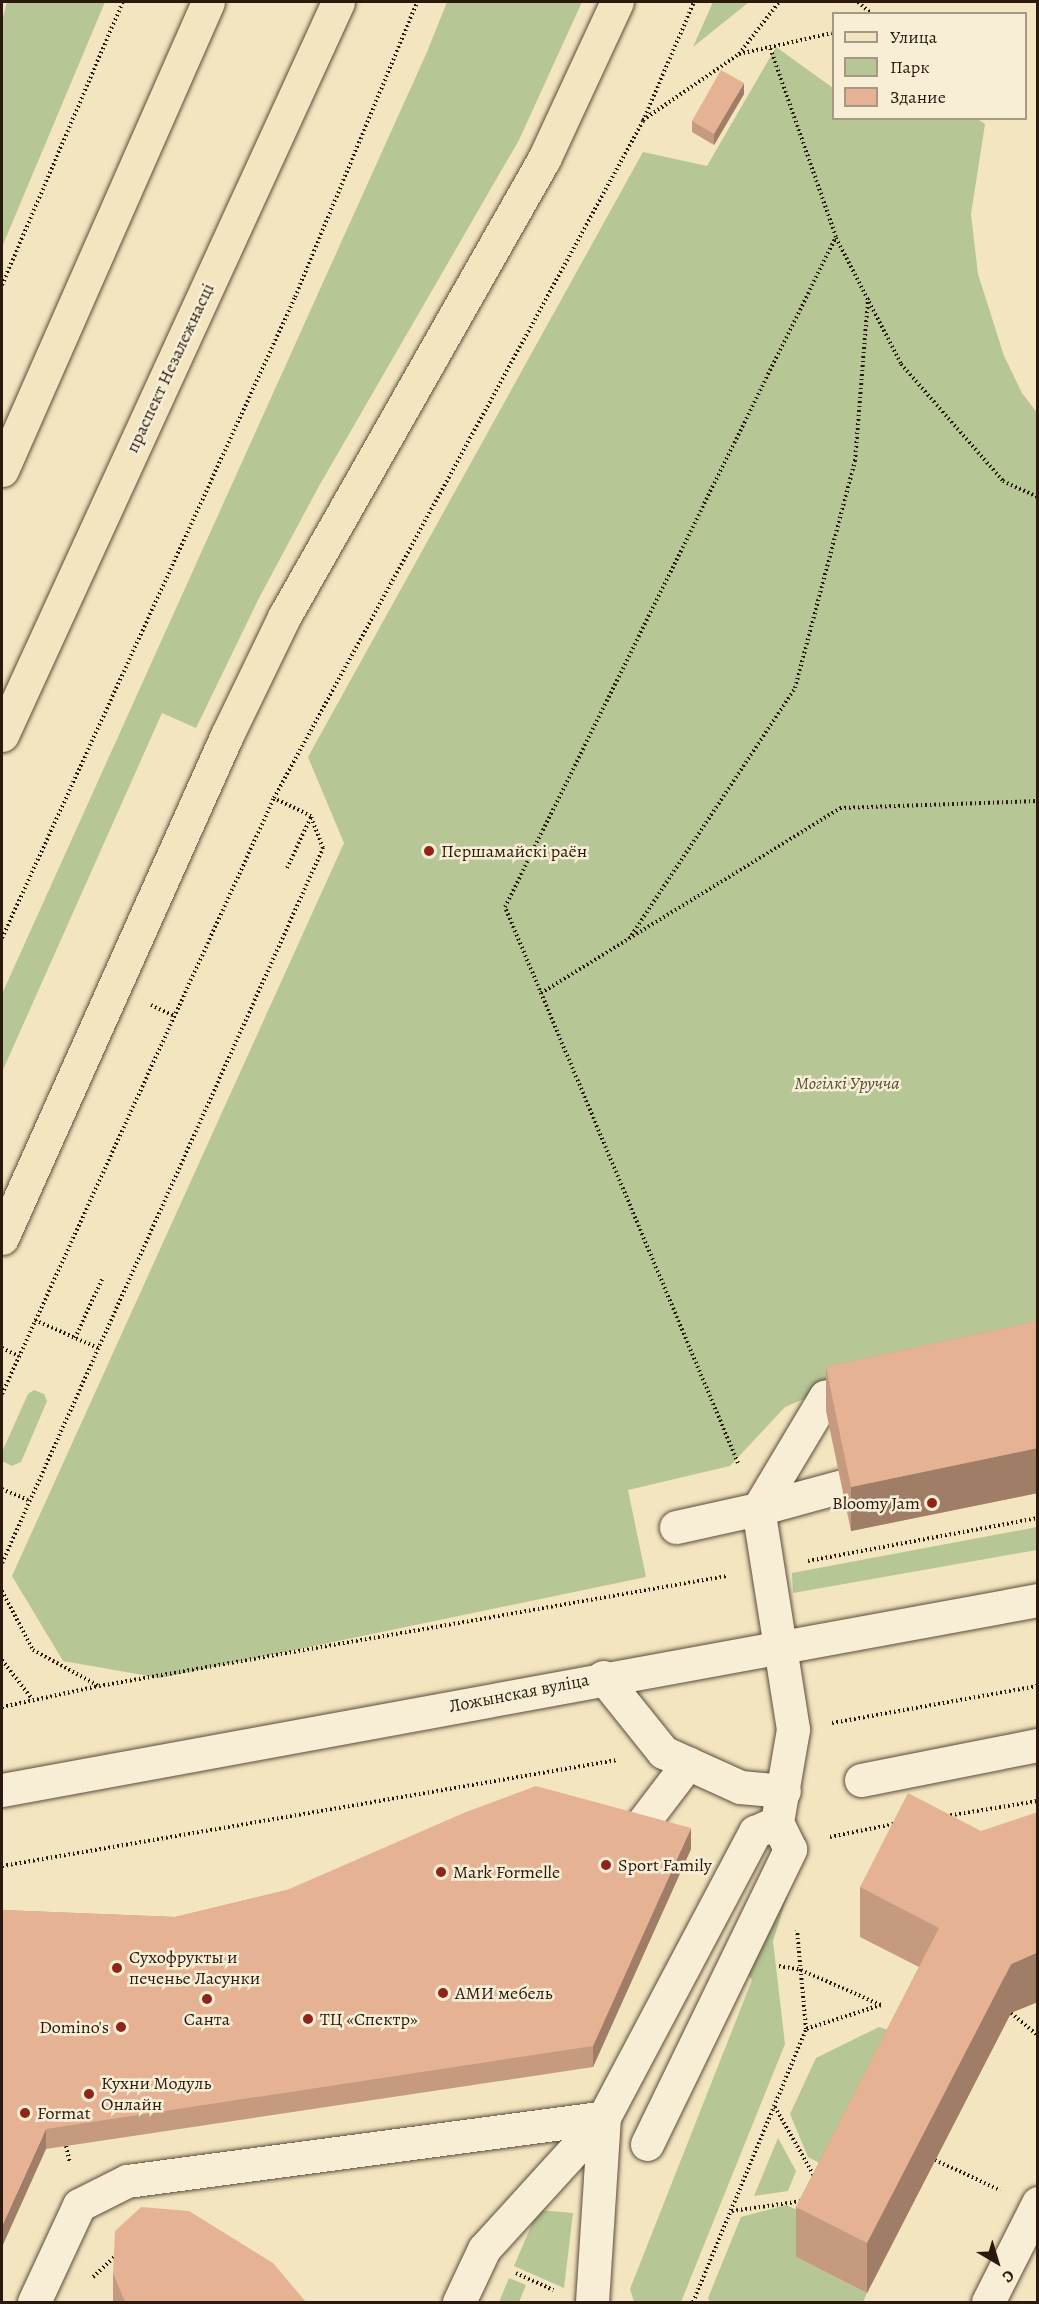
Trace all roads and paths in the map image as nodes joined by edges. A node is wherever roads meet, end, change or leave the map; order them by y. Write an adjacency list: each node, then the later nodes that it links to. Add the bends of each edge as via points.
1 (123, 2): 15 (path)
2 (208, 2): 17 (main road)
3 (338, 2): 19 (main road, праспект Незалежнасці)
4 (417, 2): 24 (path, via 295,297)
5 (617, 2): 27 (main road, via 544,159 284,617 227,735)
6 (694, 2): 13 (path)
7 (778, 2): 12 (path)
8 (858, 2): 9 (path)
9 (870, 12)
10 (832, 33): 11 (path)
11 (770, 47): 12 (path); 14 (path)
12 (739, 54): 13 (path)
13 (643, 121): 20 (path)
14 (836, 237): 16 (path); 26 (path, via 505,907)
15 (2, 285)
16 (867, 299): 18 (path, via 900,364 1003,481); 25 (path, via 855,461 795,688)
17 (2, 471)
18 (1038, 497)
19 (2, 735)
20 (274, 798): 22 (path); 29 (path)
21 (1038, 801): 25 (path, via 840,808)
22 (311, 816): 23 (path); 32 (path, via 322,848)
23 (287, 868)
24 (2, 938)
25 (629, 939): 26 (path)
26 (541, 993): 39 (path)
27 (2, 1238)
28 (103, 1277): 30 (path)
29 (35, 1320): 30 (path); 33 (path)
30 (75, 1338): 32 (path)
31 (2, 1348): 33 (path)
32 (98, 1348): 38 (path)
33 (19, 1356): 35 (path)
34 (903, 1379): 39 (street, via 825,1397)
35 (2, 1394)
36 (842, 1486): 39 (street)
37 (2, 1489): 38 (path)
38 (28, 1500): 42 (path)
39 (758, 1509): 41 (street); 43 (street)
40 (1038, 1518): 43 (path)
41 (676, 1527)
42 (2, 1563)
43 (768, 1569): 46 (street); 49 (path)
44 (2, 1591): 49 (path, via 33,1650)
45 (1038, 1600): 46 (street, Ложынская вуліца)
46 (780, 1645): 48 (street, Ложынская вуліца); 53 (street)
47 (2, 1659): 51 (path)
48 (603, 1677): 55 (street); 57 (street, Ложынская вуліца)
49 (99, 1686): 51 (path)
50 (1038, 1686): 53 (path)
51 (32, 1700): 52 (path)
52 (2, 1707)
53 (793, 1730): 58 (street)
54 (1038, 1745): 56 (street)
55 (675, 1757): 58 (street, via 740,1786); 63 (street); 65 (path)
56 (861, 1780)
57 (2, 1790)
58 (784, 1791): 62 (street)
59 (1038, 1801): 60 (path)
60 (934, 1817)
61 (900, 1823): 64 (path, via 831,1834)
62 (766, 1827): 73 (street); 74 (street, via 790,1849)
63 (634, 1834)
64 (827, 1844)
65 (2, 1866)
66 (796, 1923): 68 (path)
67 (783, 1967): 68 (path)
68 (801, 1970): 70 (path); 70 (path, via 881,2005)
69 (1011, 2013): 71 (path)
70 (806, 2029): 72 (path)
71 (1038, 2036)
72 (774, 2107): 76 (path); 79 (path)
73 (604, 2117): 81 (street); 84 (street, via 128,2181 79,2205); 86 (street)
74 (647, 2144)
75 (935, 2160): 78 (path)
76 (821, 2187)
77 (805, 2200): 79 (path)
78 (1037, 2204): 88 (street)
79 (731, 2211): 87 (path)
80 (125, 2247): 82 (path, via 94,2275)
81 (481, 2257): 83 (path); 85 (street)
82 (90, 2284)
83 (561, 2294)
84 (34, 2302)
85 (459, 2302)
86 (592, 2302)
87 (693, 2302)
88 (988, 2302)

